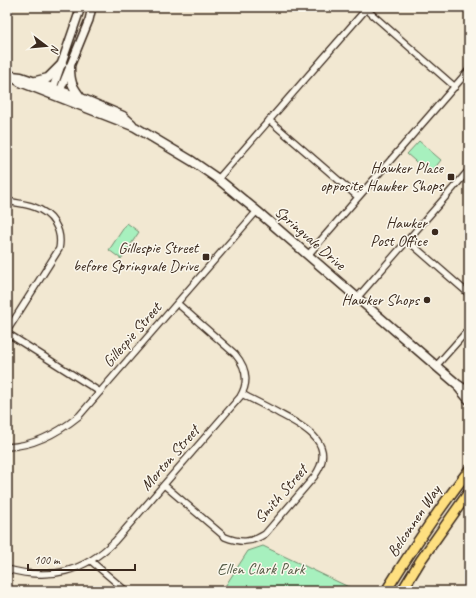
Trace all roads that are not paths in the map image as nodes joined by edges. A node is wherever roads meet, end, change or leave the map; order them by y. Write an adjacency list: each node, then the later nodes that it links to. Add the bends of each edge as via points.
1 (81, 7): 4 (street)
2 (92, 7): 4 (street)
3 (367, 8): 8 (street); 11 (street)
4 (66, 65): 7 (main road, via 48,78); 9 (street); 10 (main road, via 70,80)
5 (469, 70): 8 (street)
6 (9, 75): 7 (main road, Springvale Drive); 9 (main road, Springvale Drive, via 20,82)
7 (33, 81): 9 (main road, Springvale Drive)
8 (455, 86): 15 (street)
9 (56, 92): 10 (main road, Springvale Drive); 12 (main road, Springvale Drive)
10 (80, 98): 12 (main road, Springvale Drive, via 123,116)
11 (270, 120): 14 (street); 15 (street)
12 (135, 127): 14 (main road, Springvale Drive, via 171,147)
13 (469, 170): 18 (street)
14 (218, 179): 17 (main road, Springvale Drive)
15 (358, 198): 19 (street)
16 (7, 201): 24 (street, via 38,209 51,218 60,235 59,248)
17 (257, 210): 19 (main road, Springvale Drive); 22 (street, Gillespie Street)
18 (407, 240): 20 (street); 21 (street)
19 (308, 255): 21 (main road, Springvale Drive)
20 (469, 294)
21 (357, 298): 25 (main road, Springvale Drive)
22 (177, 303): 27 (street, Gillespie Street); 29 (street, via 242,362 246,376)
23 (469, 329): 25 (street)
24 (7, 332): 27 (street)
25 (436, 366): 26 (main road, Springvale Drive)
26 (457, 384): 28 (main road, Springvale Drive); 30 (main road, Springvale Drive)
27 (100, 392): 31 (street, Gillespie Street, via 79,416 49,437)
28 (469, 392)
29 (242, 394): 34 (street, Morton Street); 34 (street, Smith Street, via 305,427 316,438 322,459 314,477 265,534 249,542 225,537)
30 (469, 400)
31 (7, 447)
32 (469, 465): 35 (main road)
33 (469, 470): 35 (main road, Belconnen Way)
34 (164, 484): 37 (street, Morton Street, via 115,541)
35 (454, 490): 39 (main road, Belconnen Way)
36 (469, 492): 40 (main road, Belconnen Way)
37 (92, 561): 38 (street, Morton Street, via 71,570 47,574); 41 (street)
38 (7, 569)
39 (392, 581): 40 (main road); 42 (main road, Belconnen Way)
40 (403, 590)
41 (126, 591)
42 (386, 591)

